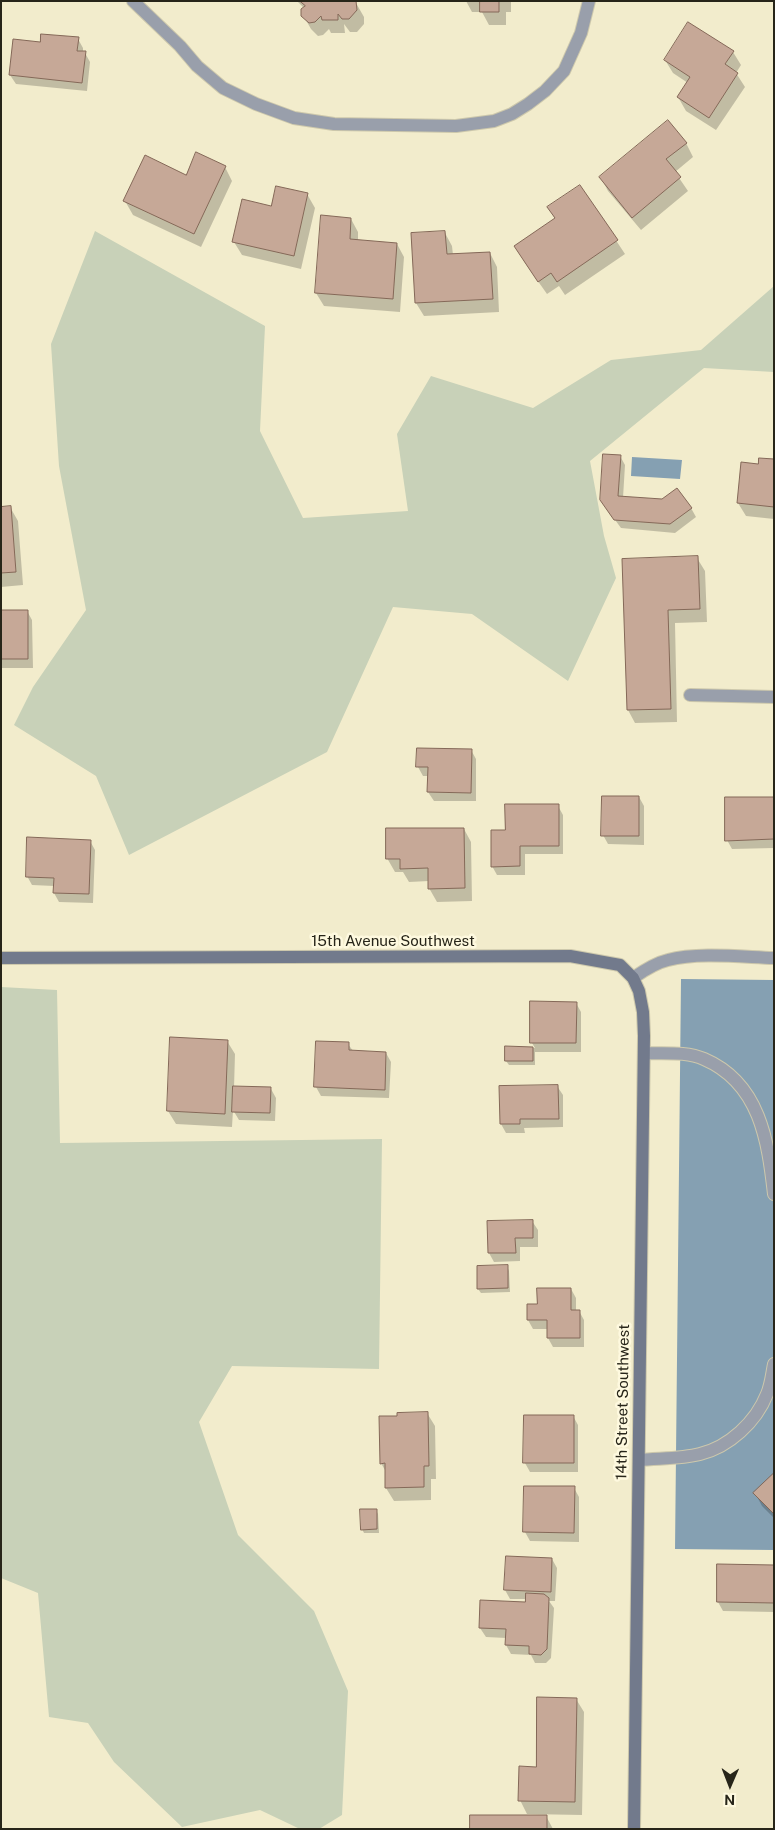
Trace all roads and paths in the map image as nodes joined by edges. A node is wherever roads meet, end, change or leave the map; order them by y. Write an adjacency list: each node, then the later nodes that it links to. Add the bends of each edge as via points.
1 (134, 1): 2 (street, via 223,88 256,104 294,118 334,124 456,126 494,121 512,114 545,91 564,71)
2 (589, 1)
3 (690, 695): 4 (street)
4 (774, 697)
5 (1, 958): 7 (street, 15th Avenue Southwest, via 570,956 620,965)
6 (774, 958): 7 (street, via 667,960)
7 (633, 978): 8 (street, 14th Street Southwest, via 643,1012)
8 (644, 1053): 9 (street, via 686,1054 704,1058 720,1068 748,1094); 13 (street, 14th Street Southwest)
9 (770, 1143): 10 (street)
10 (774, 1194)
11 (774, 1364): 12 (street)
12 (770, 1394): 13 (street, via 738,1434 712,1450)
13 (639, 1460): 14 (street, 14th Street Southwest)
14 (634, 1829)

